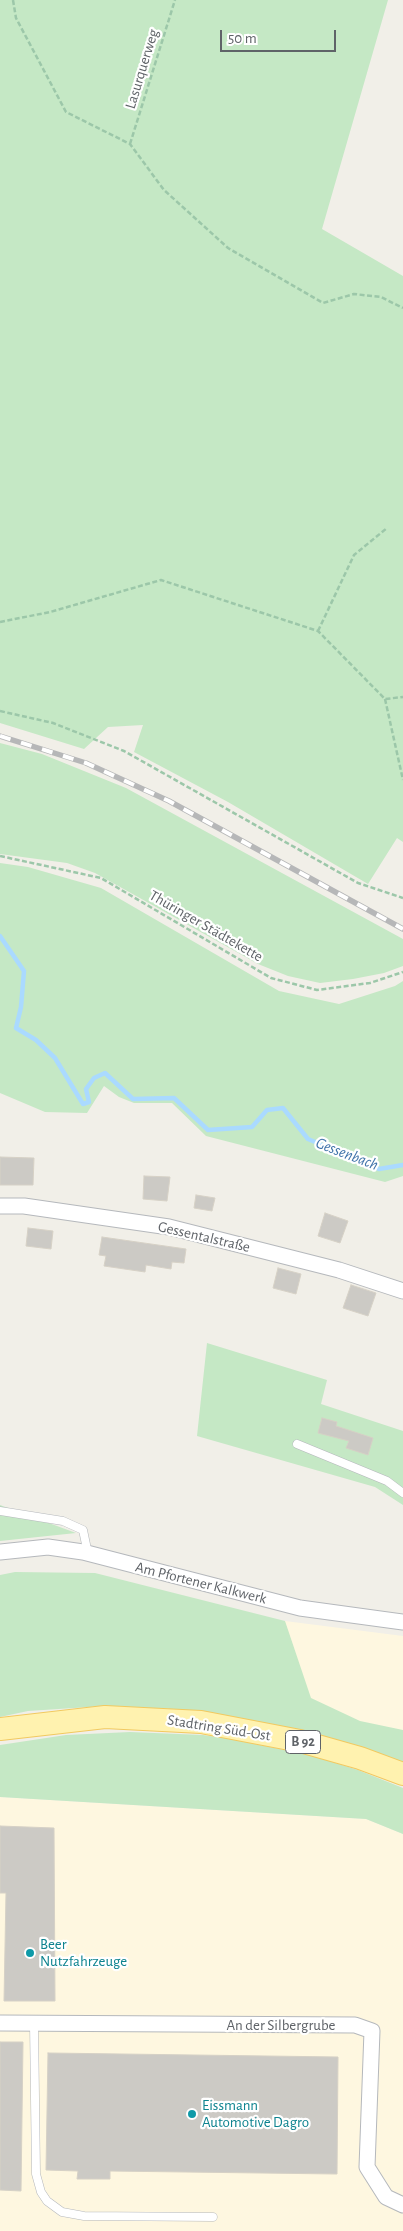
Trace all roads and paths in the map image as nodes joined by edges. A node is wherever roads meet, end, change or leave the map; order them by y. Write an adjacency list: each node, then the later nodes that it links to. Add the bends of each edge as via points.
1 (13, 0): 3 (path, via 16,18 66,112)
2 (175, 0): 3 (path, Lasurquerweg)
3 (130, 144): 4 (path, via 164,190 228,248 323,303 354,294 381,297)
4 (403, 308)
5 (387, 528): 7 (path, via 354,555)
6 (0, 622): 7 (path, via 50,612 161,580)
7 (318, 631): 9 (path)
8 (403, 697): 9 (path)
9 (385, 698): 11 (path)
10 (0, 711): 13 (path, via 53,723 124,751 358,883)
11 (403, 780)
12 (0, 856): 14 (path, Thüringer Städtekette, via 101,878 271,978 318,990 370,983)
13 (403, 898)
14 (403, 972)
15 (0, 1206): 16 (street, Gessentalstraße, via 24,1206 169,1227 339,1270)
16 (403, 1290)
17 (297, 1444): 18 (lane, via 387,1481)
18 (403, 1493)
19 (0, 1511): 21 (lane, via 63,1521 84,1530)
20 (0, 1552): 21 (street, Am Pfortener Kalkwerk, via 48,1547)
21 (88, 1554): 22 (street, Am Pfortener Kalkwerk, via 300,1608)
22 (403, 1622)
23 (0, 1729): 24 (main road, Stadtring Süd-Ost / B 92, via 106,1717 201,1722 300,1741)
24 (403, 1774)
25 (0, 2023): 26 (street, An der Silbergrube)
26 (34, 2023): 27 (street, An der Silbergrube, via 356,2025 372,2031 367,2167 386,2197); 28 (lane, via 36,2174 47,2201 62,2212 84,2216)
27 (403, 2205)
28 (213, 2217)

